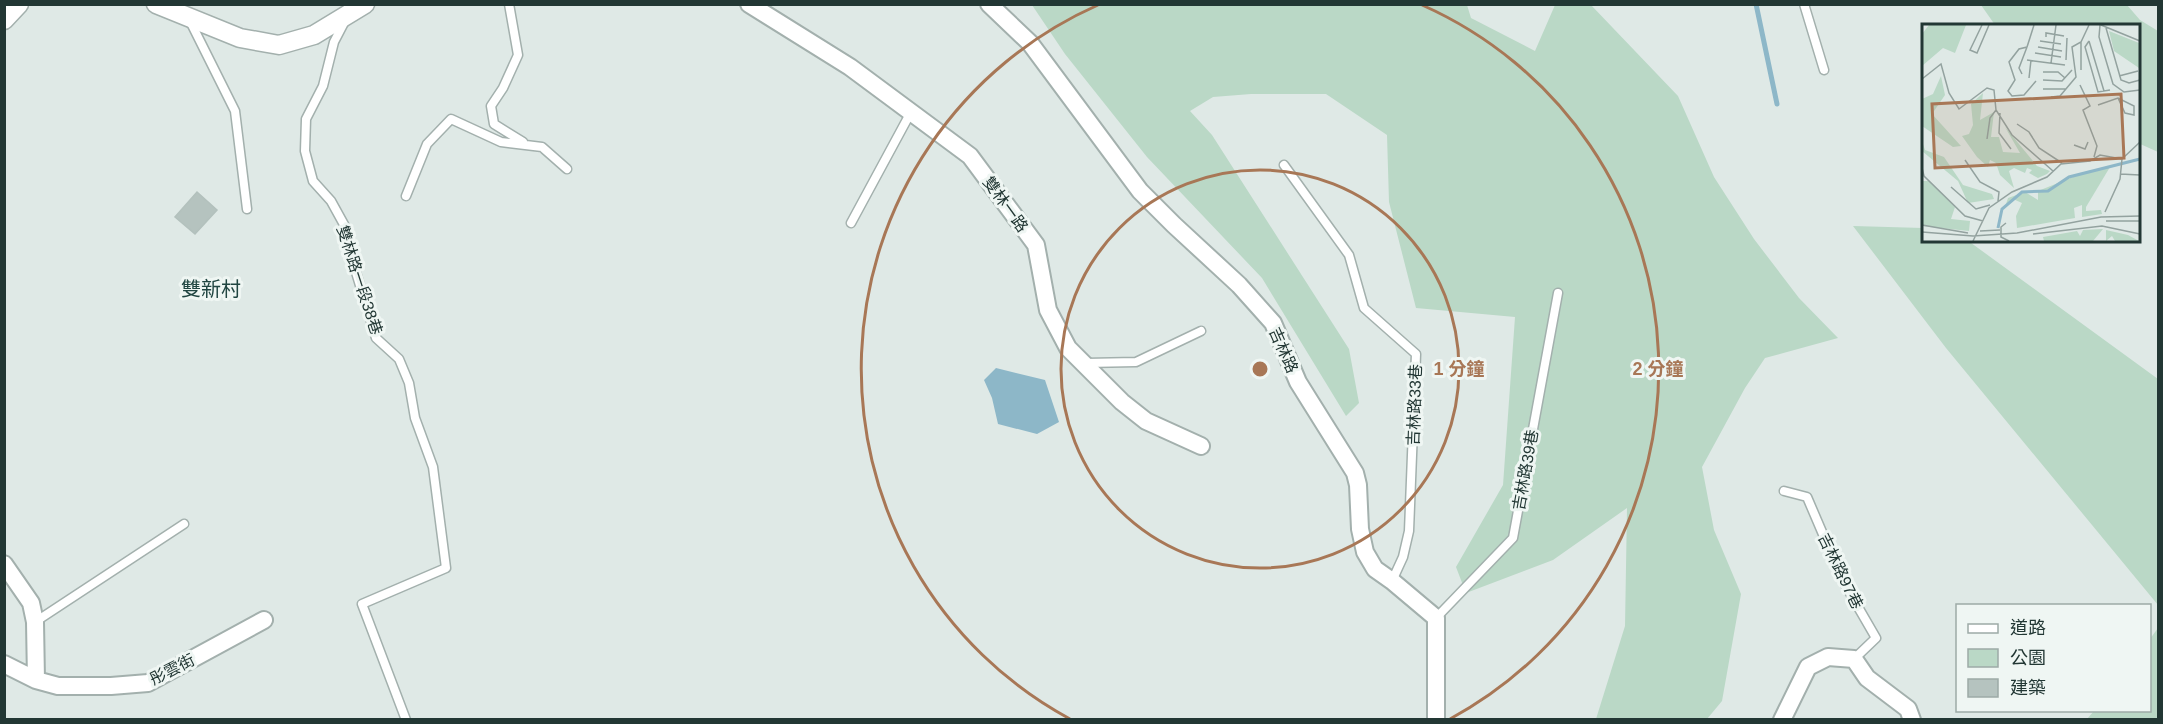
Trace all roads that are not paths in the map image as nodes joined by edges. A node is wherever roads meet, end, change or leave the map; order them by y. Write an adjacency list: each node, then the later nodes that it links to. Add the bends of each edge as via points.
1 (19, 4): 10 (street)
2 (156, 4): 9 (street)
3 (365, 4): 8 (street)
4 (509, 4): 13 (lane, via 518,55 492,106 494,124)
5 (749, 4): 12 (street, 雙林一路, via 850,67)
6 (989, 4): 26 (street, 吉林路, via 1030,43 1140,191 1273,322 1298,382 1355,473 1365,552 1375,569)
7 (1804, 4): 11 (lane)
8 (349, 13): 9 (street, via 314,35 279,45 240,38); 33 (lane, 雙林路一段38巷, via 334,42 323,86 306,119 305,151 313,181 331,201 347,230 376,338 399,359 409,383 433,467 446,568 362,604)
9 (187, 16): 17 (lane, via 235,111)
10 (4, 20)
11 (1824, 70)
12 (911, 112): 18 (lane); 21 (street, 雙林一路, via 970,156 1036,245 1048,310 1068,348)
13 (526, 144): 15 (lane, via 542,147); 16 (lane, via 501,142 450,119 427,144)
14 (1284, 165): 26 (lane, 吉林路33巷, via 1349,255 1364,308 1416,354 1409,531)
15 (567, 169)
16 (406, 196)
17 (248, 209)
18 (851, 223)
19 (1558, 293): 27 (lane, 吉林路39巷, via 1513,538)
20 (1202, 331): 21 (lane, via 1136,362)
21 (1083, 364): 22 (street, 雙林一路, via 1146,421)
22 (1201, 446)
23 (1784, 491): 30 (lane, 吉林路97巷, via 1807,497 1843,581 1876,638)
24 (184, 524): 29 (lane)
25 (4, 564): 29 (street, via 31,603)
26 (1392, 581): 27 (street, 吉林路)
27 (1436, 618): 34 (street)
28 (264, 620): 32 (street, 彤雲街, via 148,683 58,686)
29 (35, 622): 32 (street)
30 (1854, 659): 35 (street, via 1828,657 1808,667); 36 (street, via 1867,678 1908,709)
31 (4, 664): 32 (street, 彤雲街)
32 (36, 680)
33 (406, 720)
34 (1436, 720)
35 (1782, 720)
36 (1912, 720)

